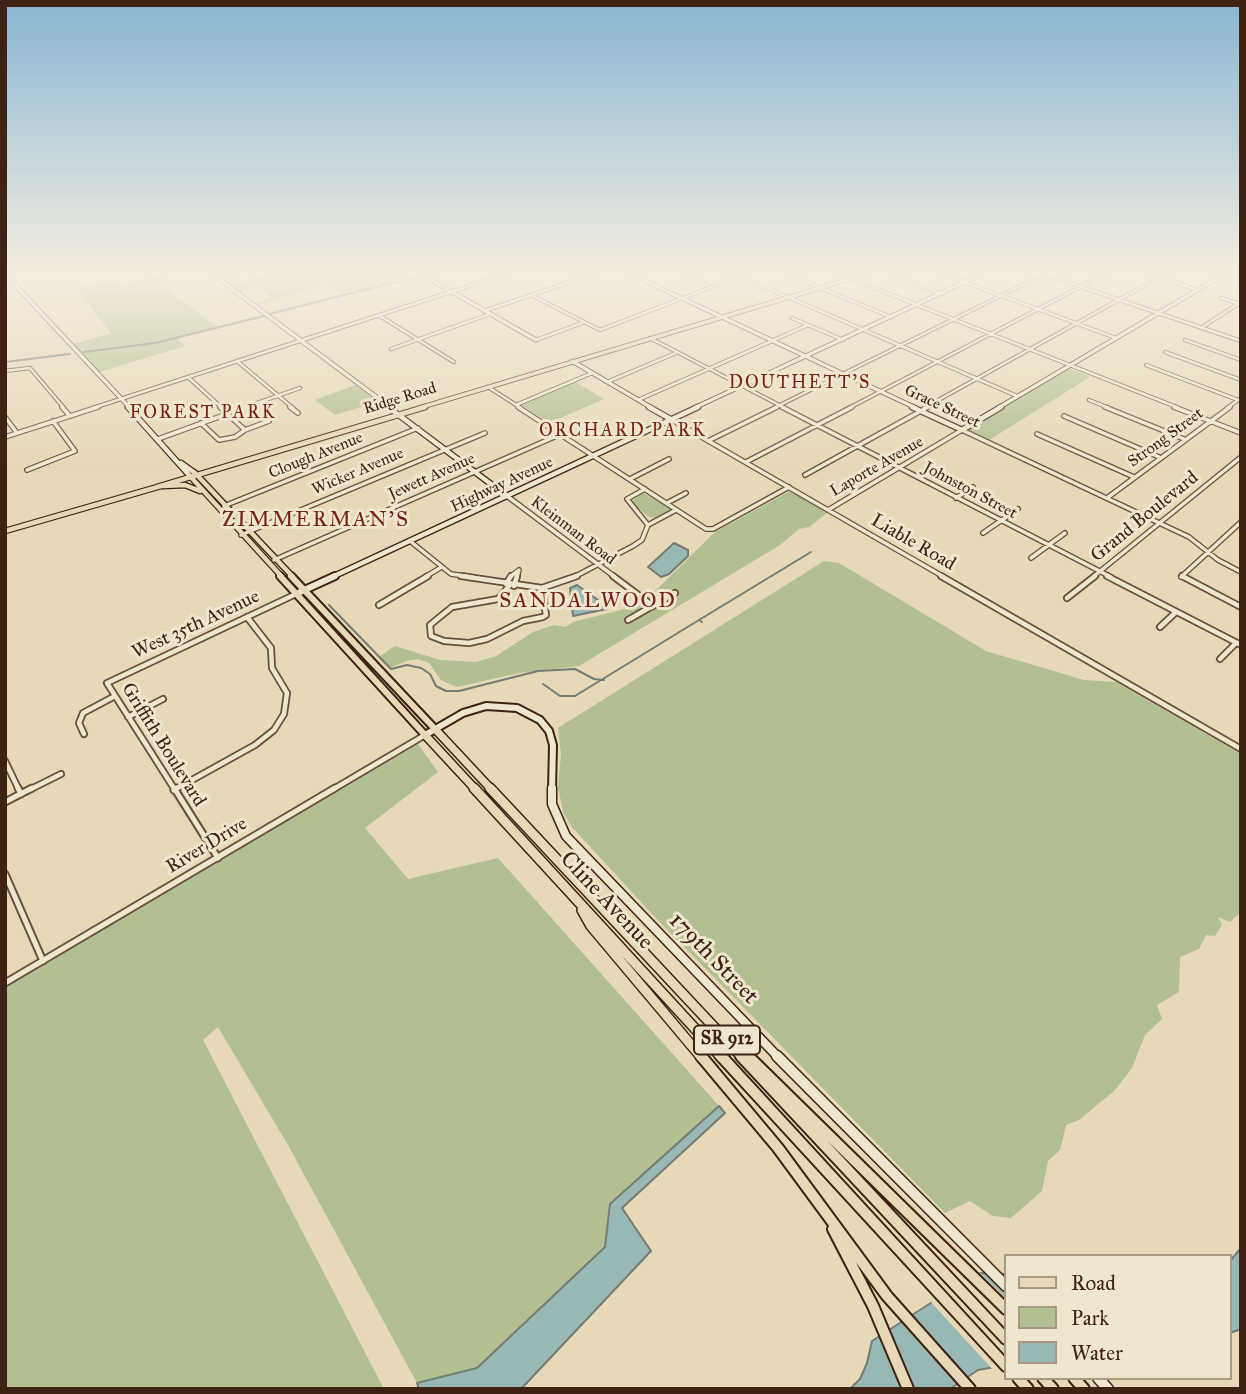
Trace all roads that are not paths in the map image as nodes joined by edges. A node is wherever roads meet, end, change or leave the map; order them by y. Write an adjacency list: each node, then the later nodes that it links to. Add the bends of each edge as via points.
1 (64, 338): 52 (street, Cline Avenue)
2 (297, 338): 21 (street, Kleinman Road)
3 (310, 338): 21 (street)
4 (533, 338): 18 (street)
5 (541, 338): 18 (street)
6 (650, 338): 27 (street, Johnston Street); 31 (main road, Ridge Road)
7 (766, 338): 22 (street, Grace Street)
8 (779, 338): 22 (street)
9 (839, 338): 19 (street)
10 (848, 338): 19 (street, Highway Avenue)
11 (881, 338): 23 (street)
12 (917, 338): 23 (street)
13 (985, 338): 33 (street)
14 (999, 338): 25 (street)
15 (1051, 338): 25 (street)
16 (1116, 338): 35 (street, Laporte Avenue)
17 (416, 339): 24 (street); 32 (street)
18 (536, 340)
19 (844, 340): 28 (street, Highway Avenue)
20 (1185, 340): 29 (street)
21 (301, 341): 30 (street); 61 (street, Kleinman Road)
22 (772, 341): 28 (street, Grace Street); 36 (street)
23 (901, 346): 33 (street); 39 (street)
24 (391, 349)
25 (1029, 350): 35 (street); 42 (street)
26 (1165, 352): 43 (street)
27 (677, 353): 36 (street, Johnston Street); 44 (street)
28 (807, 357): 39 (street, Grace Street); 47 (street, Highway Avenue)
29 (1241, 360)
30 (237, 361): 40 (street); 50 (street)
31 (572, 361): 38 (street, Liable Road); 46 (main road, Ridge Road)
32 (454, 362)
33 (938, 362): 42 (street); 49 (street)
34 (1146, 365): 53 (street)
35 (1069, 366): 45 (street); 51 (street, Laporte Avenue)
36 (708, 369): 47 (street, Johnston Street); 54 (street)
37 (5, 371): 63 (street, via 29,367)
38 (592, 373): 44 (street, Liable Road); 57 (street)
39 (843, 374): 49 (street, Grace Street); 58 (street)
40 (188, 377): 52 (street); 62 (street)
41 (1124, 378): 45 (street)
42 (977, 379): 51 (street); 59 (street)
43 (1241, 380)
44 (607, 382): 54 (street, Liable Road)
45 (1115, 384): 69 (street)
46 (488, 386): 57 (street); 61 (main road, Ridge Road)
47 (742, 387): 58 (street, Johnston Street); 66 (street, Highway Avenue)
48 (300, 388): 50 (street)
49 (881, 392): 59 (street, Grace Street); 71 (street)
50 (278, 396): 56 (street); 60 (street)
51 (1017, 396): 74 (street, Laporte Avenue)
52 (121, 399): 63 (street); 81 (street, Cline Avenue)
53 (1240, 399): 69 (street, Strong Street)
54 (638, 400): 66 (street, Liable Road)
55 (1089, 400): 82 (street)
56 (257, 403)
57 (516, 405): 77 (street)
58 (779, 406): 71 (street, Johnston Street); 83 (street)
59 (920, 411): 74 (street, Grace Street); 84 (street)
60 (298, 413)
61 (397, 413): 72 (street, Kleinman Road); 95 (main road, Ridge Road)
62 (228, 414): 70 (street); 73 (street)
63 (71, 416): 67 (street)
64 (1064, 416): 88 (street)
65 (5, 417): 75 (street)
66 (672, 420): 83 (street, Liable Road); 86 (street, Highway Avenue)
67 (52, 421): 75 (street); 92 (street, via 75,451)
68 (270, 421): 73 (street)
69 (1209, 421): 79 (street); 82 (street, Strong Street)
70 (201, 423): 73 (street, via 219,440); 81 (street)
71 (817, 425): 84 (street, Johnston Street); 90 (street)
72 (418, 428): 85 (street, Kleinman Road); 108 (street, Clough Avenue)
73 (245, 430)
74 (962, 430): 91 (street, Laporte Avenue); 106 (street, Grace Street)
75 (17, 433): 80 (street)
76 (485, 433): 85 (street, Wicker Avenue)
77 (562, 433): 86 (street); 93 (street, Jewett Avenue)
78 (1037, 434): 96 (street)
79 (1241, 434)
80 (5, 437)
81 (158, 439): 95 (street, Cline Avenue)
82 (1185, 439): 88 (street, Strong Street)
83 (708, 441): 90 (street, Liable Road)
84 (857, 446): 91 (street, Johnston Street); 94 (street)
85 (446, 449): 93 (street, Kleinman Road); 117 (street, Wicker Avenue)
86 (596, 455): 97 (street); 104 (street, Highway Avenue)
87 (1241, 457): 114 (street, Grand Boulevard)
88 (1160, 458): 96 (street, Strong Street)
89 (669, 459): 97 (street)
90 (746, 462): 99 (street, Liable Road)
91 (899, 468): 105 (street, Johnston Street); 111 (street, Laporte Avenue)
92 (27, 470)
93 (475, 471): 104 (street, Kleinman Road); 125 (street, Jewett Avenue)
94 (805, 475)
95 (193, 476): 98 (main road, Ridge Road); 102 (main road, Cline Avenue / SR 912); 108 (main road, Cline Avenue / SR 912)
96 (1134, 477): 106 (street, Strong Street)
97 (630, 479): 101 (street)
98 (160, 486): 102 (main road, via 185,485); 116 (main road, Ridge Road)
99 (789, 487): 110 (street, via 709,530); 111 (street, Liable Road)
100 (973, 487): 105 (street)
101 (645, 489): 107 (street); 115 (street, via 627,499)
102 (201, 491): 120 (main road, Cline Avenue / SR 912)
103 (686, 493): 107 (street)
104 (507, 496): 121 (street, Highway Avenue); 126 (street, Kleinman Road)
105 (957, 498): 112 (street, Johnston Street)
106 (1106, 498): 114 (street, Grace Street)
107 (667, 503): 110 (street)
108 (224, 506): 117 (main road, Cline Avenue / SR 912)
109 (1017, 509): 112 (street)
110 (677, 510): 115 (street)
111 (828, 510): 153 (street, Liable Road)
112 (1001, 521): 118 (street); 122 (street, Johnston Street)
113 (1241, 522): 123 (street)
114 (1159, 523): 123 (street, Grace Street); 128 (street, Grand Boulevard)
115 (649, 525): 126 (street, via 642,540)
116 (5, 531)
117 (248, 532): 120 (street, Wicker Avenue); 125 (main road, Cline Avenue / SR 912)
118 (983, 533)
119 (1065, 533): 122 (street)
120 (241, 535): 132 (main road, Cline Avenue / SR 912)
121 (410, 541): 127 (street); 132 (street, Highway Avenue)
122 (1048, 545): 124 (street); 128 (street, Johnston Street)
123 (1209, 551): 129 (street, Grace Street); 137 (street, via 1180,577)
124 (1031, 558)
125 (274, 559): 132 (main road, Cline Avenue / SR 912)
126 (599, 565): 131 (street); 136 (street, Kleinman Road)
127 (440, 568): 130 (street, via 457,576); 135 (street)
128 (1099, 572): 134 (street, Grand Boulevard); 138 (street, Johnston Street)
129 (1241, 572)
130 (510, 585): 131 (street); 139 (street, via 498,599 452,607 430,625 431,636 478,642)
131 (542, 588): 139 (street)
132 (301, 592): 140 (street, West 35th Avenue); 150 (main road, Cline Avenue / SR 912); 152 (main road, Cline Avenue / SR 912)
133 (675, 593): 136 (street)
134 (1067, 598)
135 (379, 606)
136 (653, 606): 141 (street)
137 (1241, 607)
138 (1176, 612): 143 (street); 144 (street, Johnston Street)
139 (546, 615): 142 (street)
140 (247, 617): 146 (street, West 35th Avenue); 156 (street, via 271,648 272,668 287,693 284,715 255,746)
141 (628, 620)
142 (547, 625)
143 (1160, 627)
144 (1238, 644): 145 (street)
145 (1220, 659)
146 (107, 682): 147 (street, Griffith Boulevard)
147 (115, 696): 149 (street, Griffith Boulevard); 151 (street, via 83,713 79,723)
148 (163, 699): 149 (street)
149 (128, 717): 156 (street, Griffith Boulevard)
150 (435, 729): 152 (street, 179th Street); 164 (highway, Cline Avenue / SR 912); 166 (street, 179th Street, via 466,711 486,706 517,708 540,720 553,745 553,810 566,836)
151 (84, 734)
152 (425, 736): 159 (street, River Drive); 161 (highway, Cline Avenue / SR 912)
153 (1241, 749)
154 (5, 761): 157 (street)
155 (61, 774): 157 (street)
156 (174, 790): 159 (street, Griffith Boulevard)
157 (21, 794): 158 (street)
158 (5, 802)
159 (218, 858): 162 (street, River Drive)
160 (5, 874): 162 (street)
161 (574, 898): 165 (highway, via 591,926 778,1148); 169 (highway, Cline Avenue / SR 912)
162 (43, 961): 163 (street, River Drive)
163 (5, 983)
164 (697, 1008): 167 (highway, via 771,1075); 168 (highway, Cline Avenue / SR 912)
165 (817, 1201): 170 (highway, via 873,1306); 171 (highway, via 887,1296)
166 (1004, 1284)
167 (1004, 1307)
168 (1004, 1337)
169 (1004, 1364)
170 (908, 1389)
171 (970, 1389)

